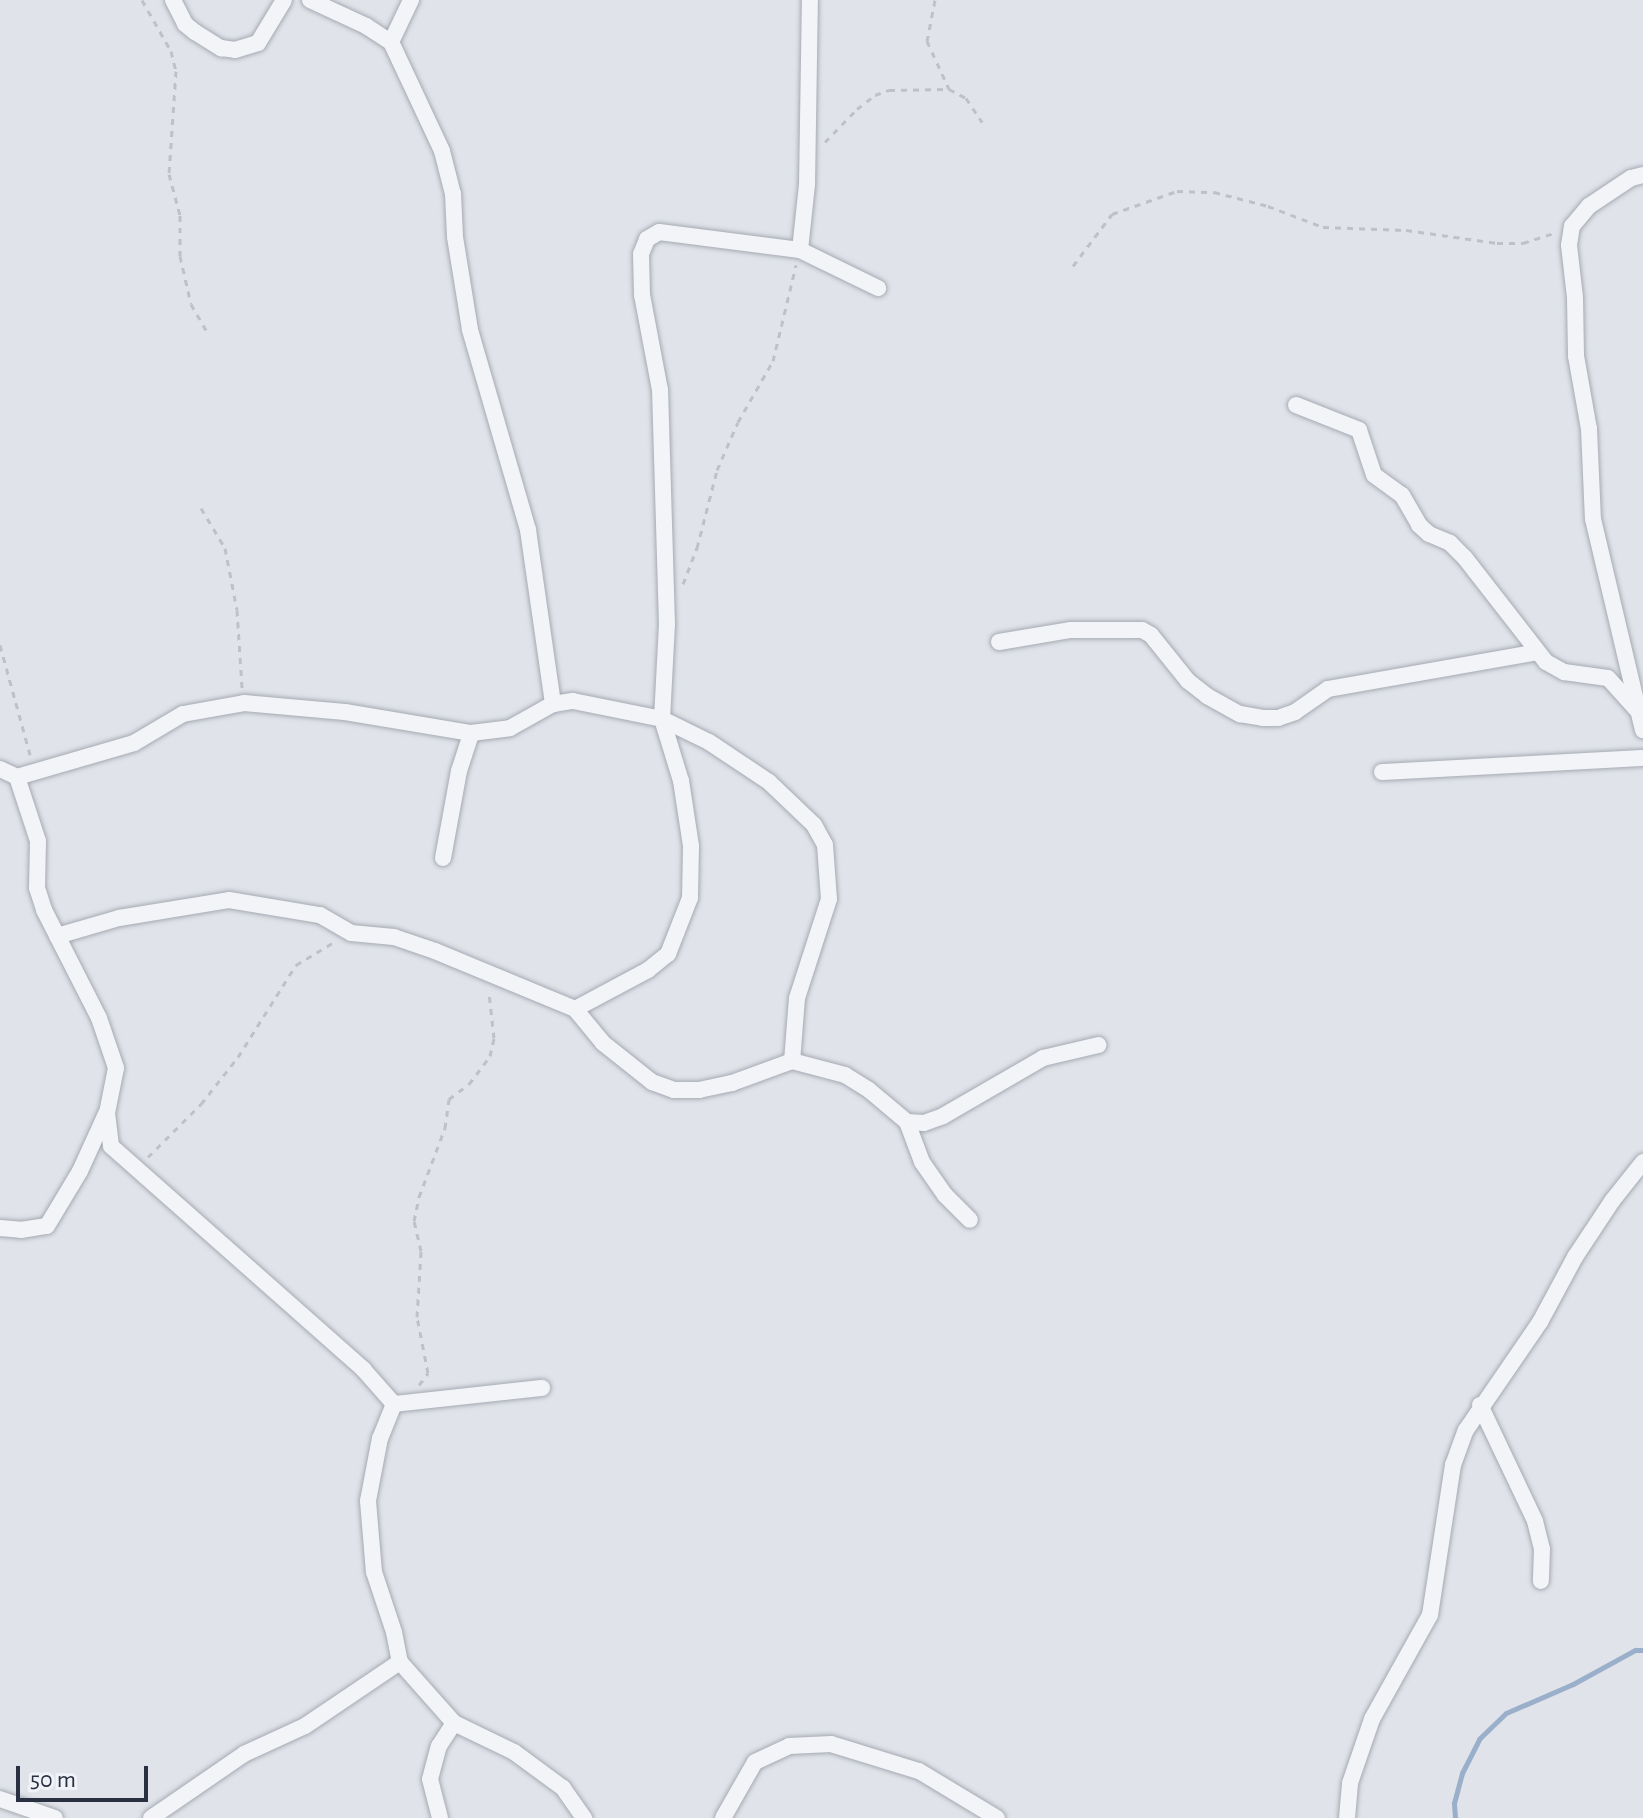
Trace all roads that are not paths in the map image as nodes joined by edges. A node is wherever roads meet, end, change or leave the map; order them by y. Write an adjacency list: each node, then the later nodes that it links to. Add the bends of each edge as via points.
1 (173, 0): 2 (street, via 185,24 221,48 235,50 258,43)
2 (284, 0)
3 (310, 0): 6 (street)
4 (411, 0): 6 (street)
5 (810, 0): 8 (street, via 807,185)
6 (391, 42): 13 (street, via 442,151 453,194 470,330 528,530)
7 (1643, 175): 15 (street, via 1589,206 1572,226 1569,245 1593,519)
8 (800, 250): 9 (street); 14 (street, via 659,232 647,239 641,254 642,295 660,390 667,625)
9 (878, 288)
10 (1296, 405): 12 (street, via 1359,430 1374,475 1402,495 1419,525 1465,558)
11 (999, 642): 12 (street, via 1071,630 1142,630 1207,696 1240,714 1263,718 1295,712 1328,689)
12 (1537, 652): 15 (street, via 1564,672 1608,678)
13 (553, 704): 14 (street, via 573,701); 16 (street, via 510,728)
14 (662, 719): 23 (street, via 681,781 691,846 690,898 668,954); 25 (street, via 709,742 769,782 814,825 825,845 829,899 797,998)
15 (1641, 722)
16 (471, 733): 20 (street, via 345,712 244,703 183,714 134,743); 21 (street)
17 (1643, 758): 19 (street)
18 (0, 769): 20 (street)
19 (1382, 772)
20 (17, 777): 22 (street, via 38,841 37,888)
21 (443, 858)
22 (57, 936): 23 (street, via 119,918 229,900 320,915 351,933 394,937); 26 (street, via 99,1018 116,1068)
23 (575, 1009): 25 (street, via 603,1043 652,1082 674,1090 732,1083)
24 (1099, 1045): 27 (street, via 1043,1058 943,1116)
25 (792, 1061): 27 (street, via 845,1075)
26 (107, 1113): 30 (street, via 47,1226); 32 (street, via 111,1146 363,1369)
27 (907, 1122): 29 (street, via 922,1162)
28 (1643, 1162): 33 (street, via 1612,1201 1540,1322)
29 (970, 1220)
30 (0, 1228)
31 (542, 1388): 32 (street)
32 (394, 1404): 35 (street, via 380,1438 368,1501 374,1572)
33 (1480, 1405): 34 (street, via 1535,1521 1542,1549); 44 (street, via 1453,1465 1430,1615 1372,1719 1350,1783)
34 (1541, 1581)
35 (400, 1662): 36 (street); 39 (street, via 305,1726 244,1754)
36 (454, 1723): 40 (street, via 439,1746 430,1779); 41 (street, via 514,1752 563,1788)
37 (0, 1799): 38 (street)
38 (55, 1818)
39 (151, 1818)
40 (440, 1818)
41 (584, 1818)
42 (723, 1818): 43 (street, via 755,1762 789,1746 831,1744 919,1771)
43 (997, 1818)
44 (1347, 1818)

